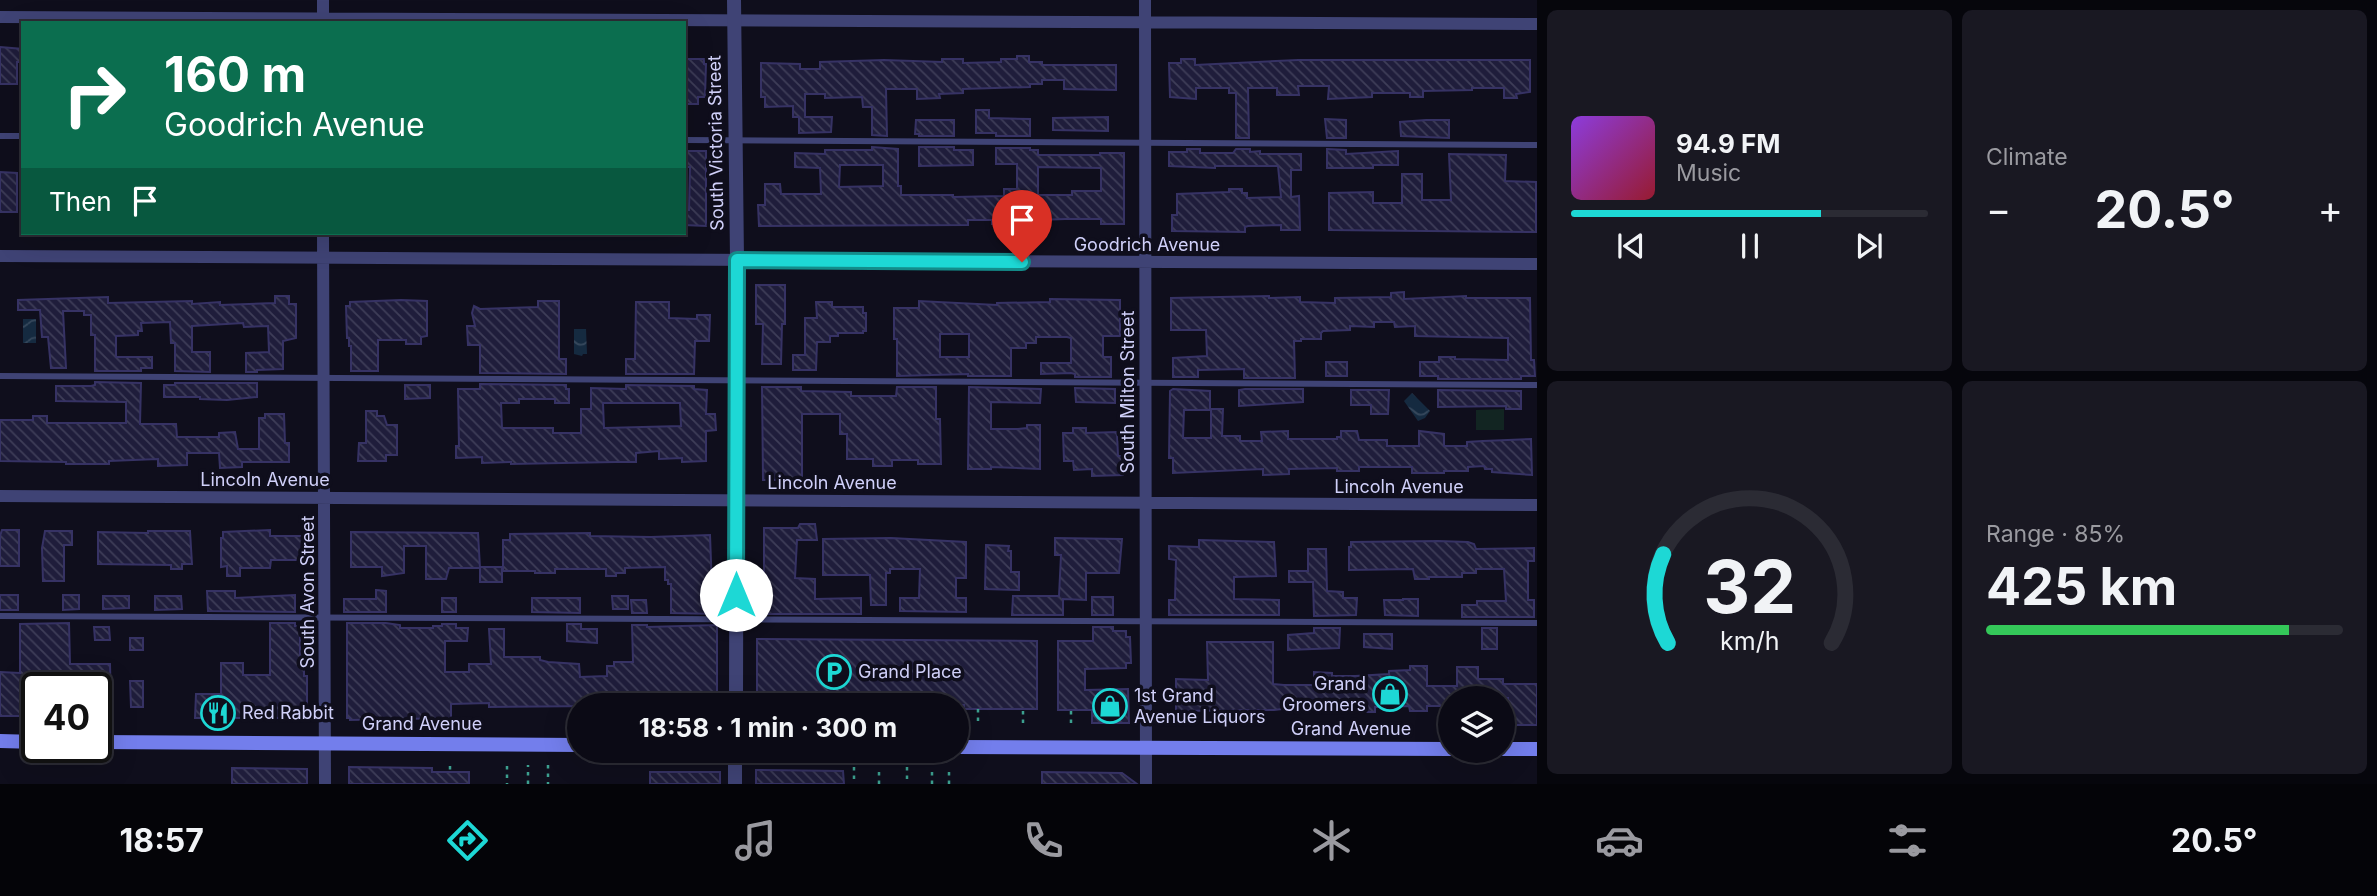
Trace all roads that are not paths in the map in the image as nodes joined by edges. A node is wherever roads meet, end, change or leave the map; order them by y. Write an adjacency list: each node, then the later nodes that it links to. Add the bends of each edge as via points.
1 (323, 0): 7 (street)
2 (734, 0): 5 (street, South Victoria Street)
3 (1144, 0): 6 (street, South Milton Street)
4 (0, 17): 7 (street)
5 (734, 20): 6 (street); 7 (street); 12 (street, South Victoria Street)
6 (1145, 20): 8 (street); 13 (street, South Milton Street)
7 (323, 21)
8 (1537, 24)
9 (0, 136): 10 (lane)
10 (21, 136)
11 (686, 140): 12 (lane)
12 (735, 140): 13 (lane); 18 (street, South Victoria Street)
13 (1145, 142): 14 (lane); 19 (street, South Milton Street)
14 (1537, 145)
15 (323, 235): 17 (street, South Avon Street)
16 (0, 256): 17 (street, Goodrich Avenue)
17 (323, 258): 18 (street, Goodrich Avenue); 22 (street, South Avon Street)
18 (737, 260): 19 (street, Goodrich Avenue); 23 (street, South Victoria Street)
19 (1145, 263): 20 (street, Goodrich Avenue); 24 (street, South Milton Street)
20 (1537, 264)
21 (0, 376): 22 (lane)
22 (324, 378): 23 (lane); 27 (street, South Avon Street)
23 (737, 380): 24 (lane); 28 (street, South Victoria Street)
24 (1145, 382): 25 (lane); 29 (street, South Milton Street)
25 (1537, 385)
26 (0, 496): 27 (street, Lincoln Avenue)
27 (325, 498): 28 (street, Lincoln Avenue); 32 (street, South Avon Street)
28 (736, 500): 29 (street, Lincoln Avenue); 33 (street, South Victoria Street)
29 (1146, 503): 30 (street, Lincoln Avenue); 34 (street, South Milton Street)
30 (1537, 505)
31 (0, 616): 32 (lane)
32 (326, 619): 33 (lane); 40 (street, South Avon Street)
33 (736, 620): 34 (lane); 36 (street, South Victoria Street)
34 (1145, 620): 35 (lane); 43 (street, South Milton Street)
35 (1537, 623)
36 (736, 693)
37 (0, 741): 38 (main road)
38 (21, 742)
39 (112, 742): 40 (main road, Grand Avenue)
40 (325, 743): 41 (main road, Grand Avenue); 48 (street, South Avon Street)
41 (567, 744)
42 (969, 747): 43 (main road, Grand Avenue)
43 (1146, 748): 44 (main road, Grand Avenue); 50 (street, South Milton Street)
44 (1438, 749)
45 (1515, 749): 46 (main road)
46 (1537, 749)
47 (735, 763): 49 (street)
48 (325, 784)
49 (736, 784)
50 (1146, 784)

